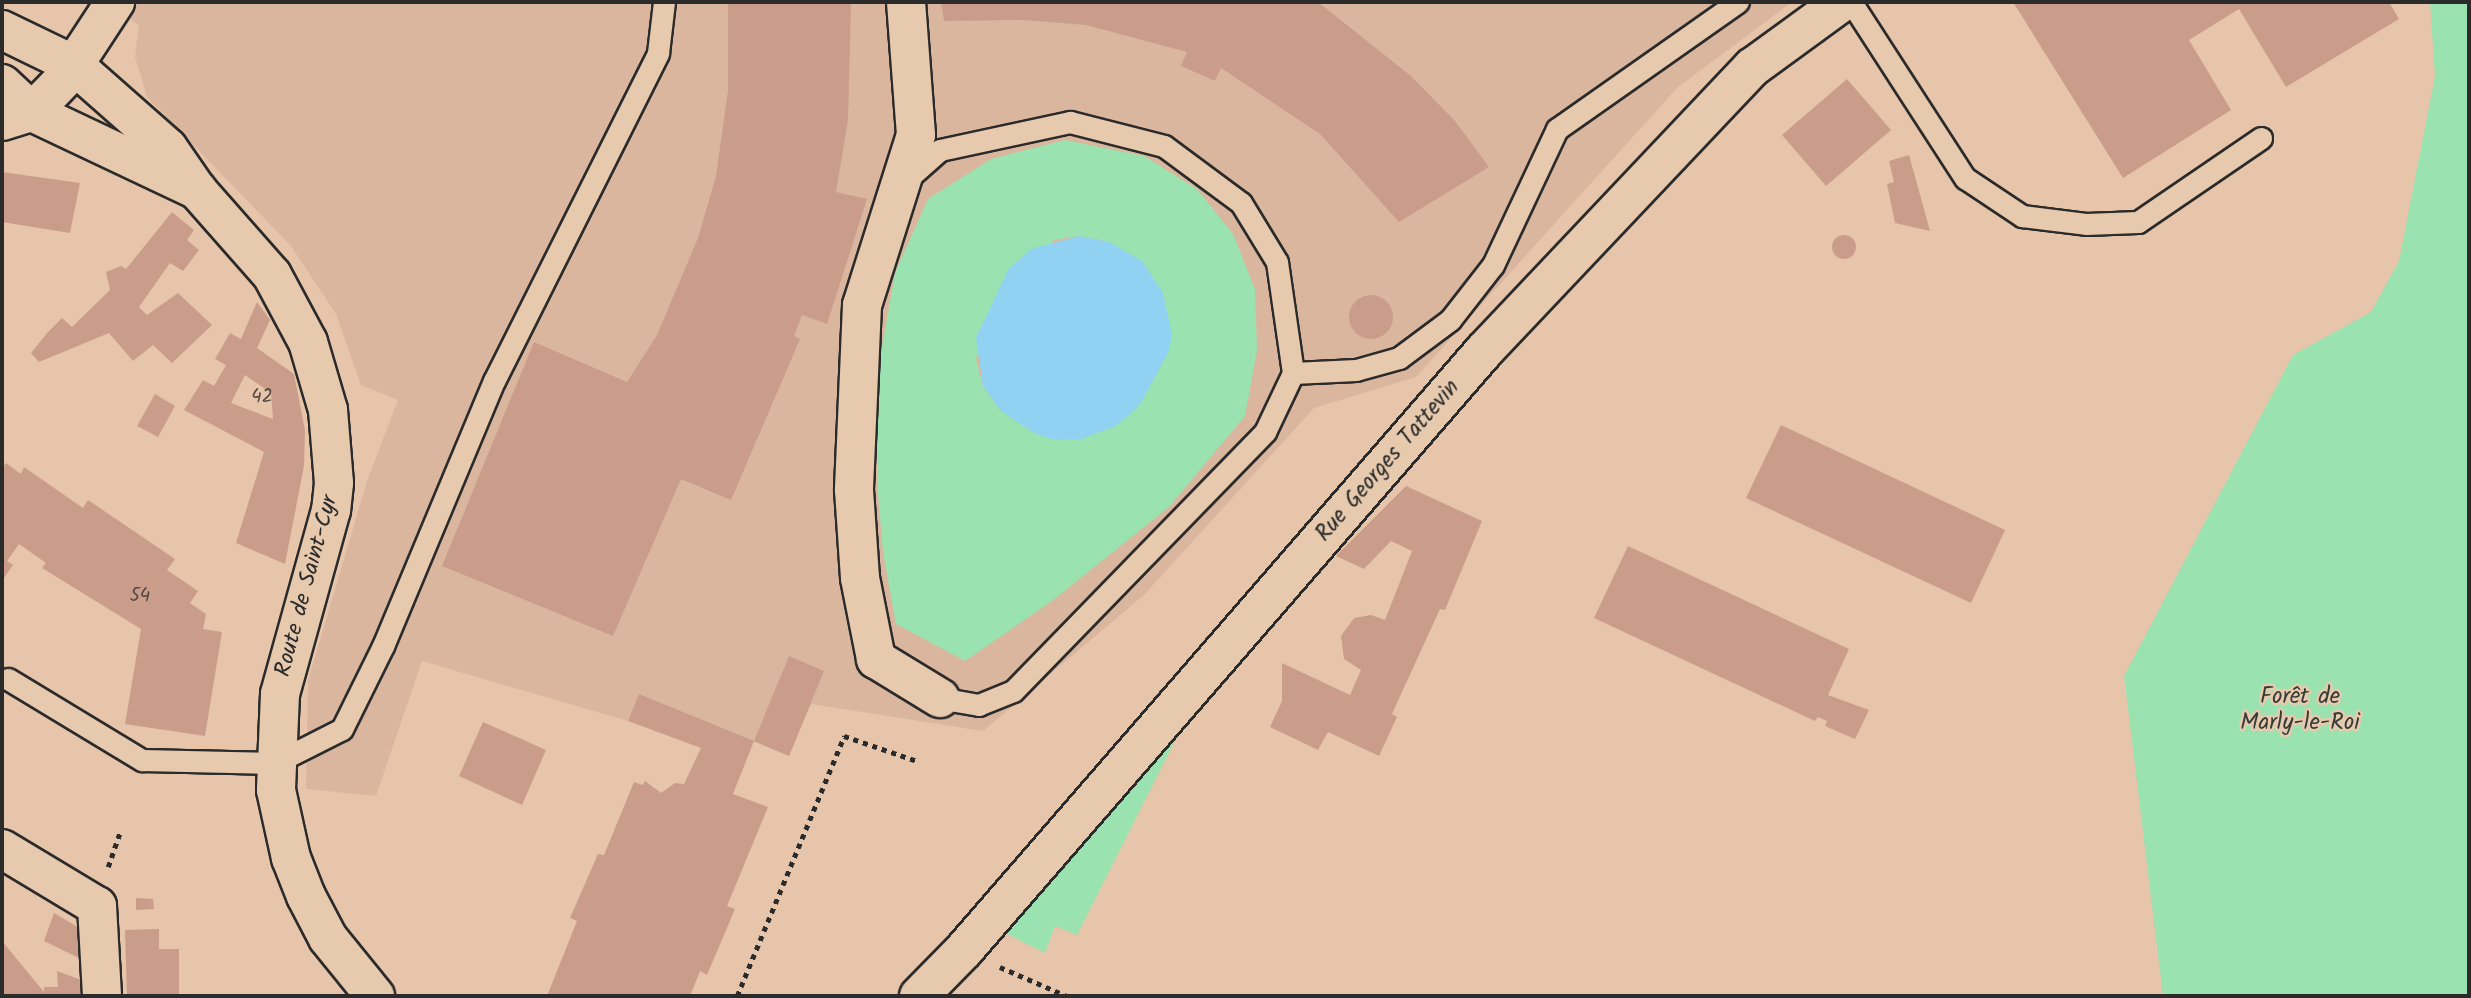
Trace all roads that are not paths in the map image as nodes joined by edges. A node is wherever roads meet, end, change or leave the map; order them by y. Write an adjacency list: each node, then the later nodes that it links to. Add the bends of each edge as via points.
1 (115, 2): 8 (main road)
2 (664, 2): 17 (lane, via 658,53 494,381 383,646 342,729)
3 (906, 2): 12 (main road, via 916,135)
4 (1738, 2): 14 (lane, via 1557,129 1493,265 1450,320 1399,358 1356,370)
5 (1842, 2): 21 (main road, Rue Georges Tattevin, via 1753,67 1484,351 964,950)
6 (1851, 2): 11 (lane, via 1965,178 2022,216 2086,224 2137,222)
7 (2, 30): 8 (main road, Route de Saint-Cyr)
8 (74, 65): 10 (main road); 13 (main road, Route de Saint-Cyr, via 168,148)
9 (2, 84): 10 (main road, Route de Saint-Cyr)
10 (17, 116): 13 (main road, Route de Saint-Cyr)
11 (2261, 138)
12 (902, 183): 14 (lane, via 940,150 1070,122 1164,145 1241,203 1277,262); 16 (main road, via 862,305 854,420 860,578 876,659)
13 (197, 190): 17 (main road, Route de Saint-Cyr, via 255,253 292,308 318,371 331,431 331,510 283,678)
14 (1293, 373): 16 (lane, via 1265,432 1013,691 979,705)
15 (8, 679): 17 (lane, via 142,760)
16 (940, 698)
17 (275, 763): 20 (main road, Route de Saint-Cyr, via 281,819 306,896 340,955)
18 (2, 849): 19 (main road, via 97,906)
19 (103, 996)
20 (376, 996)
21 (919, 996)

